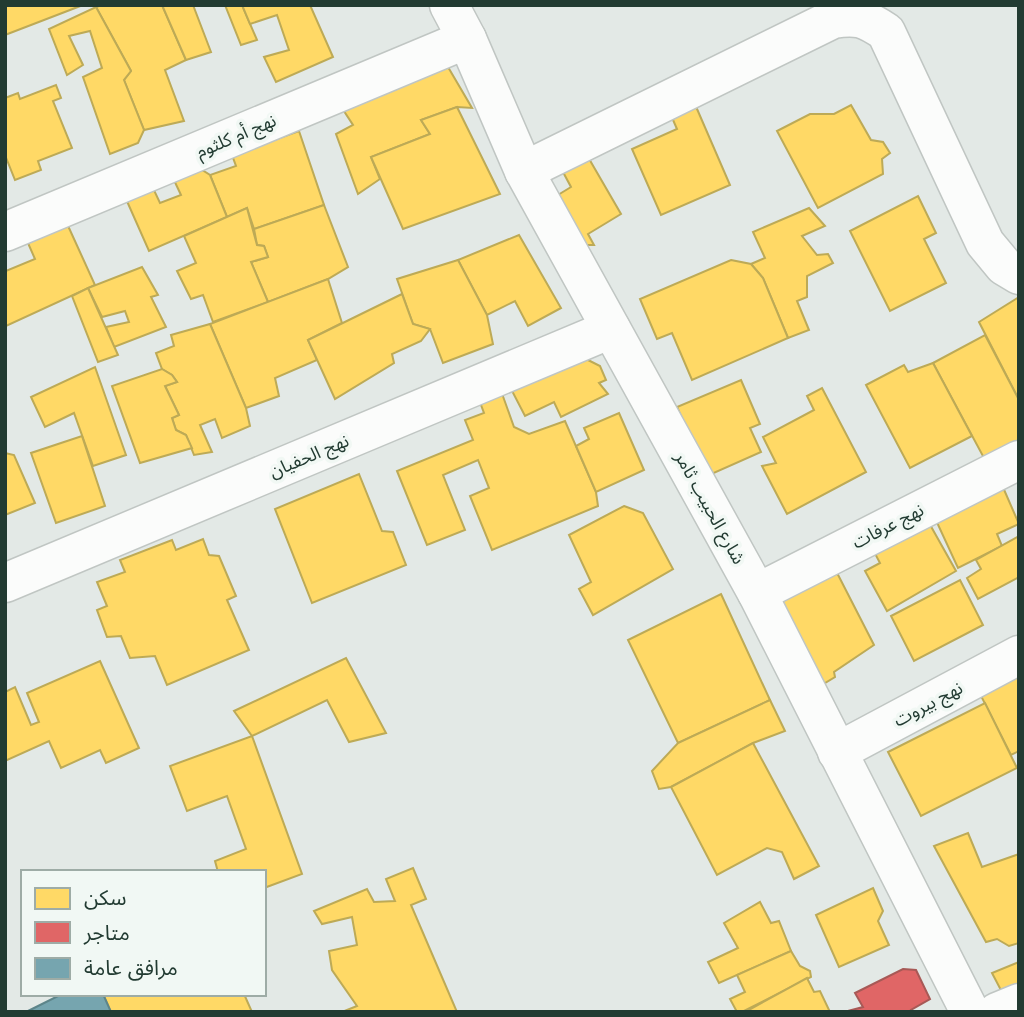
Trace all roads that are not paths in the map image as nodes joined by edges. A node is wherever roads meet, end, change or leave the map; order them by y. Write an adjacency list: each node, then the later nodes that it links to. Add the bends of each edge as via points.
1 (449, 5): 2 (street, شارع الحبيب ثامر)
2 (467, 40): 3 (street, شارع الحبيب ثامر); 4 (street, نهج أم كلثوم)
3 (524, 171): 5 (street, via 833,19 854,15 886,32 985,243 1004,266); 6 (street, شارع الحبيب ثامر)
4 (5, 232)
5 (1019, 275)
6 (611, 329): 8 (street, نهج الحفيان); 9 (street, شارع الحبيب ثامر)
7 (1019, 460): 9 (street, نهج عرفات)
8 (5, 583)
9 (757, 593): 11 (street, شارع الحبيب ثامر)
10 (1019, 655): 11 (street, نهج بيروت)
11 (837, 752): 13 (street, شارع الحبيب ثامر)
12 (1019, 1003): 14 (street)
13 (970, 1012)
14 (997, 1012)

